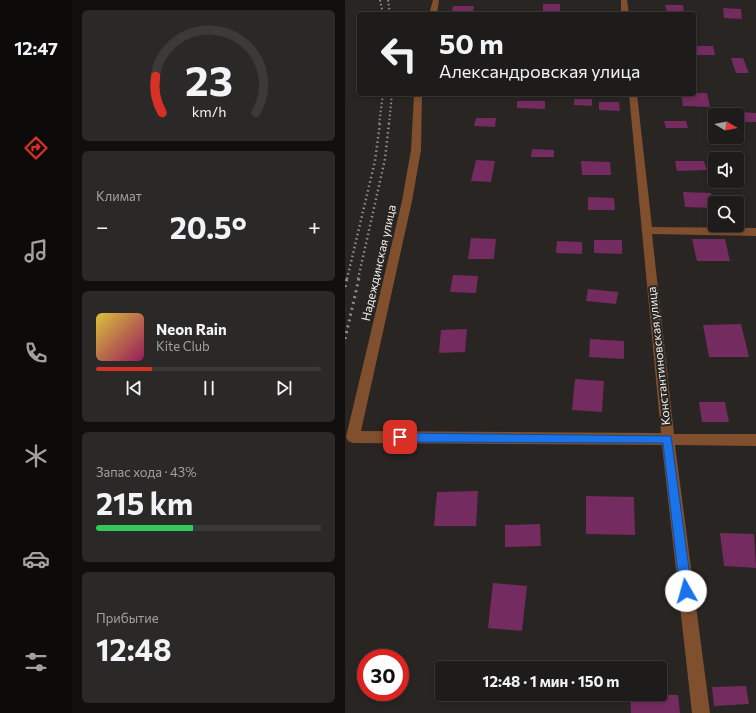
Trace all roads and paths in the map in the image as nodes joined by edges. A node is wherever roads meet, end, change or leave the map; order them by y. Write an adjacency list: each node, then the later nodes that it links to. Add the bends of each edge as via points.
1 (437, 0): 3 (street)
2 (624, 0): 4 (street)
3 (434, 12)
4 (625, 12)
5 (418, 96): 9 (street, Надеждинская улица, via 416,150 407,201 353,437)
6 (633, 96): 7 (street, Константиновская улица)
7 (647, 230): 8 (street); 9 (street, Константиновская улица)
8 (756, 232)
9 (668, 439): 10 (street); 11 (street, Константиновская улица)
10 (756, 440)
11 (701, 713)

